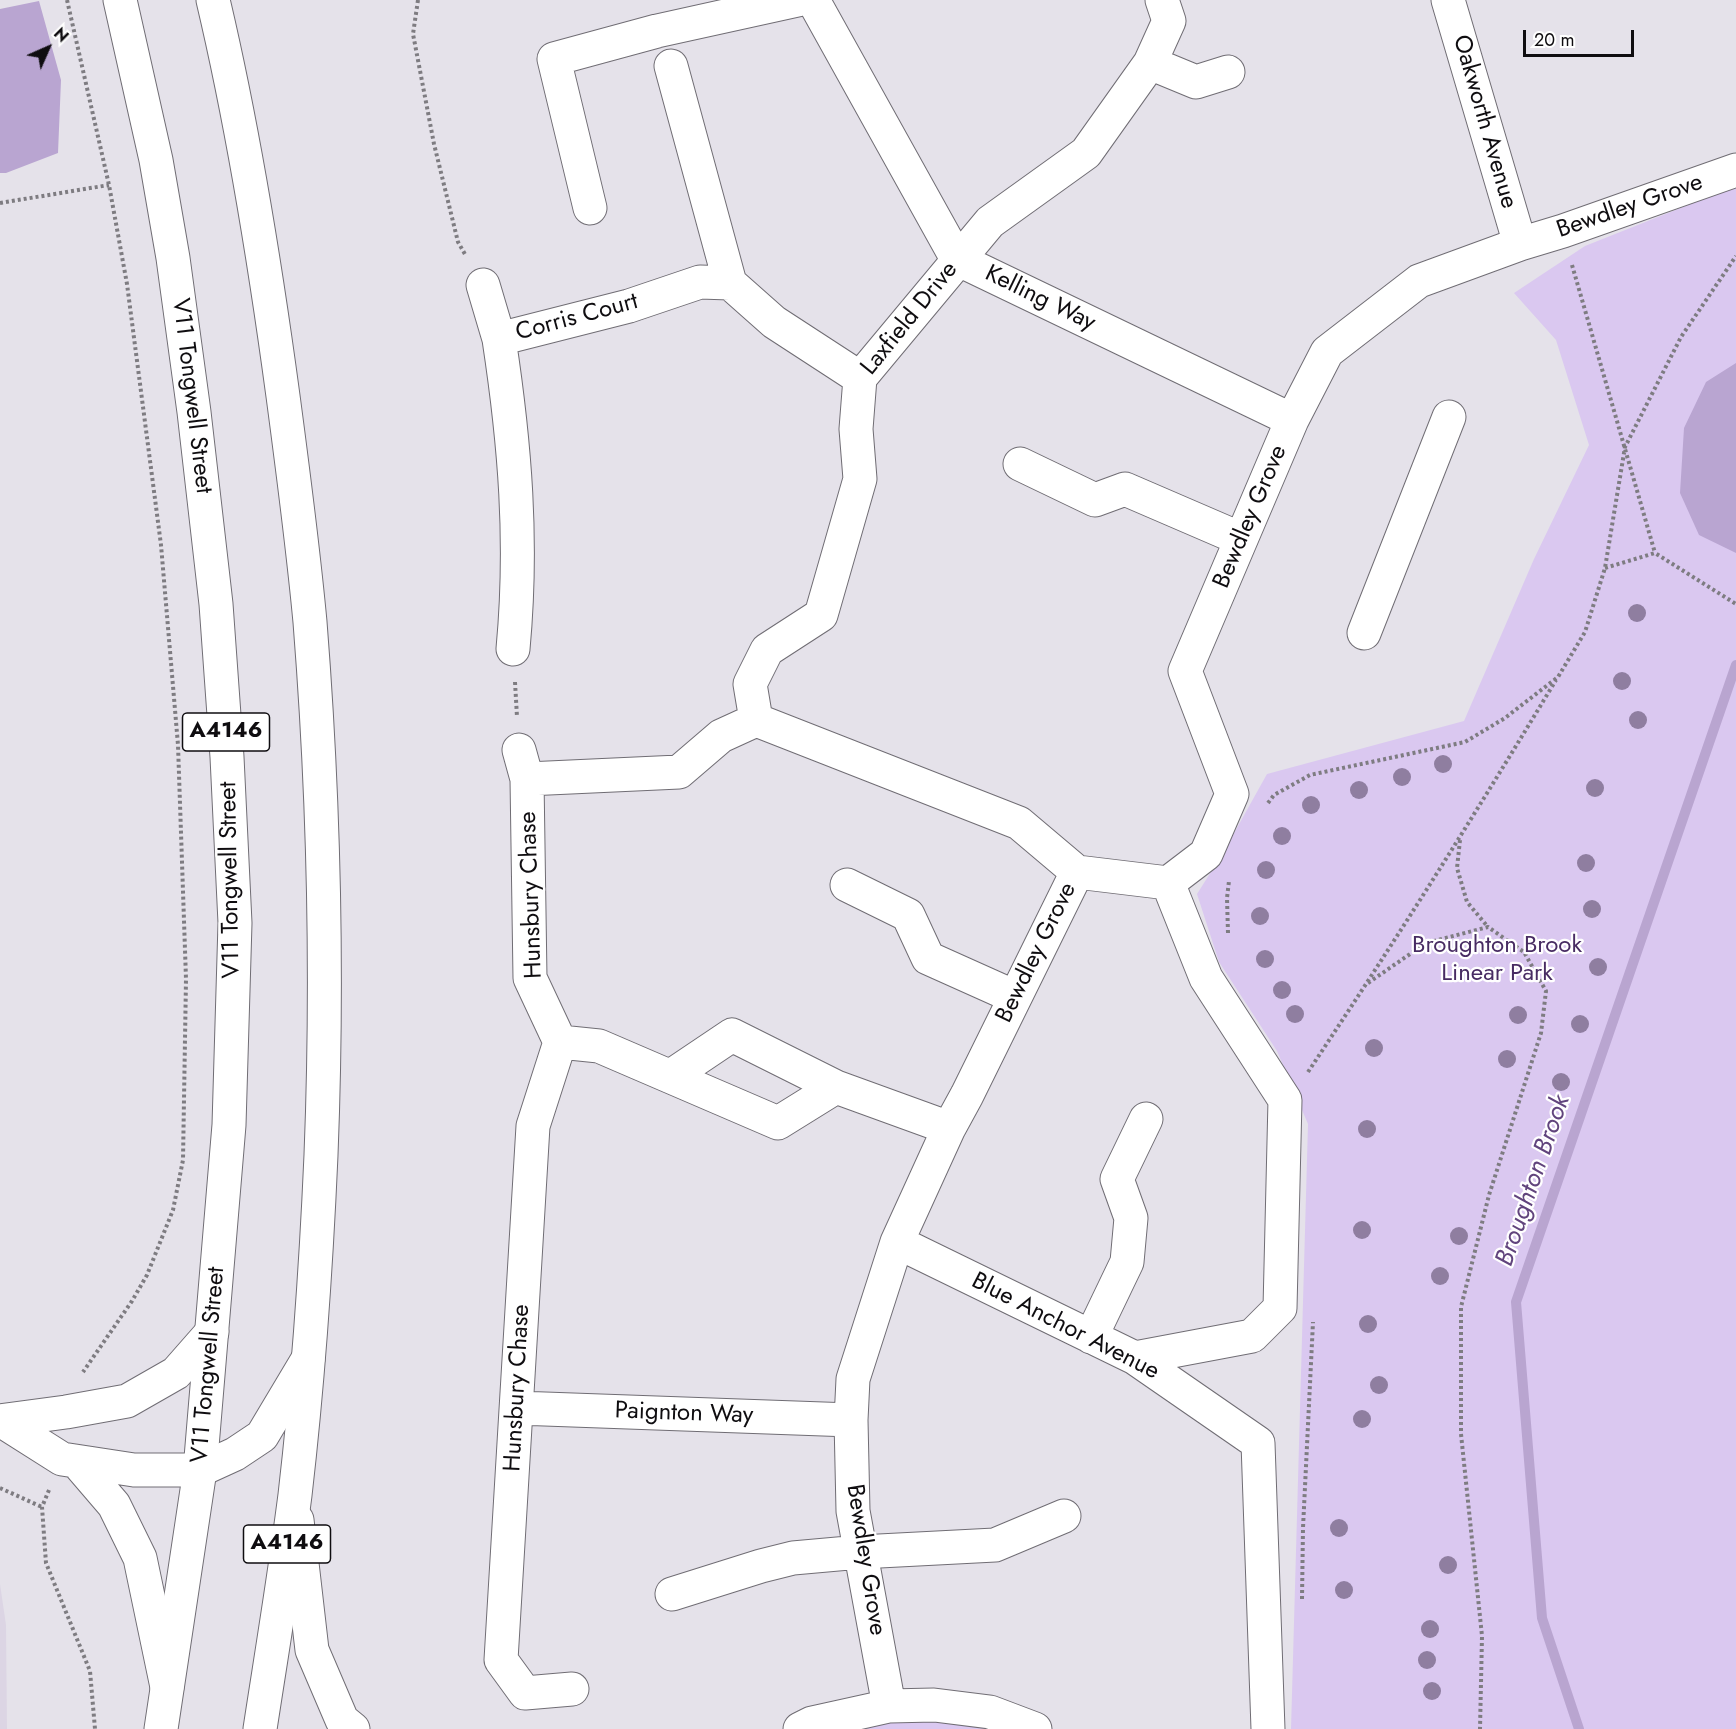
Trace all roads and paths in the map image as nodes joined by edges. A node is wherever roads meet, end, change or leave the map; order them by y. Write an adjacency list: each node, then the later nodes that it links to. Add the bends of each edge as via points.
1 (67, 0): 13 (path)
2 (120, 0): 55 (main road, V11 Tongwell Street / A4146, via 156,160 173,258 216,603 227,745 235,922 230,1125)
3 (213, 0): 58 (main road, A4146, via 249,167 309,621 320,797 324,966 321,1155)
4 (418, 0): 21 (path, via 413,34 434,144 458,242)
5 (798, 0): 15 (main road, via 657,31 554,59)
6 (813, 0): 19 (main road, Kelling Way)
7 (1162, 0): 9 (main road, Laxfield Drive, via 1169,21)
8 (1448, 0): 17 (main road, Oakworth Avenue)
9 (1150, 63): 11 (main road, via 1196,82); 19 (main road, Laxfield Drive, via 1086,153 990,222)
10 (670, 66): 20 (main road)
11 (1228, 72)
12 (1736, 170): 16 (main road, Bewdley Grove)
13 (109, 185): 14 (path); 60 (path, via 160,534 178,745 186,979 183,1160 173,1210 147,1275 84,1370)
14 (0, 203)
15 (590, 208)
16 (1563, 231): 17 (main road, Bewdley Grove); 26 (path)
17 (1520, 244): 25 (main road, Bewdley Grove, via 1419,281 1327,352)
18 (1736, 256): 26 (path, via 1681,337)
19 (957, 259): 23 (main road, Laxfield Drive); 25 (main road, Kelling Way)
20 (730, 283): 22 (main road, Corris Court, via 700,282 629,306); 23 (main road, via 774,322)
21 (483, 285): 22 (main road)
22 (499, 339): 33 (main road, Corris Court, via 516,486 518,595)
23 (860, 378): 35 (main road, Laxfield Drive, via 856,429 860,479 821,615 768,650 750,684)
24 (1449, 417): 32 (main road)
25 (1292, 420): 28 (main road, Bewdley Grove)
26 (1625, 447): 29 (path); 30 (path)
27 (1020, 464): 28 (main road, via 1095,500 1125,489)
28 (1241, 539): 41 (main road, Bewdley Grove, via 1185,671 1232,794 1206,854)
29 (1654, 553): 30 (path); 31 (path)
30 (1605, 568): 34 (path, via 1585,632)
31 (1736, 604)
32 (1364, 633)
33 (513, 649): 36 (path)
34 (1558, 677): 37 (path, via 1505,718 1464,742 1310,775 1274,795); 38 (path)
35 (756, 720): 36 (main road, Hunsbury Chase, via 721,736 679,772); 39 (main road, via 1019,823)
36 (524, 764): 47 (main road, Hunsbury Chase, via 530,978)
37 (1262, 812)
38 (1460, 839): 43 (path, via 1457,868 1467,902); 45 (path)
39 (1077, 872): 41 (main road, Bewdley Grove); 46 (main road, Bewdley Grove)
40 (1230, 877): 44 (path)
41 (1168, 884): 57 (main road, via 1206,978 1285,1100 1280,1308 1252,1336)
42 (847, 885): 46 (main road, via 908,915 928,958)
43 (1488, 927): 45 (path, via 1426,943); 82 (path, via 1524,952 1546,991 1541,1033 1489,1195 1461,1307 1461,1434 1482,1636)
44 (1228, 937)
45 (1368, 983): 49 (path)
46 (1015, 997): 52 (main road, Bewdley Grove)
47 (560, 1042): 48 (main road, via 599,1046); 59 (main road, Hunsbury Chase, via 533,1126)
48 (671, 1076): 50 (main road, via 778,1123); 50 (main road, via 732,1035)
49 (1305, 1076)
50 (836, 1087): 52 (main road)
51 (1146, 1119): 56 (main road, via 1117,1179 1131,1218 1127,1262)
52 (949, 1128): 53 (main road, Bewdley Grove)
53 (897, 1242): 56 (main road, Blue Anchor Avenue); 61 (main road, Bewdley Grove, via 854,1379)
54 (1313, 1318): 71 (path)
55 (212, 1332): 60 (main road, via 176,1373 127,1401); 64 (main road, V11 Tongwell Street / A4146)
56 (1091, 1337): 57 (main road, Blue Anchor Avenue)
57 (1135, 1358): 81 (main road, Blue Anchor Avenue, via 1258,1443)
58 (308, 1359): 64 (main road, via 262,1436); 66 (main road, A4146)
59 (517, 1408): 61 (main road, Paignton Way); 73 (main road, Hunsbury Chase, via 501,1660 525,1693)
60 (66, 1413): 62 (main road)
61 (851, 1420): 69 (main road, Bewdley Grove, via 853,1511)
62 (1, 1421): 63 (main road)
63 (70, 1461): 64 (main road, via 134,1470); 67 (path); 72 (main road, via 114,1505 140,1558)
64 (200, 1470): 72 (main road, V11 Tongwell Street / A4146)
65 (0, 1488): 67 (path)
66 (294, 1497): 77 (main road, A4146); 78 (main road, via 312,1650 342,1719)
67 (42, 1507): 75 (path, via 46,1563 90,1671)
68 (1064, 1516): 69 (main road, via 995,1545)
69 (860, 1552): 70 (main road, via 793,1558); 74 (main road, Bewdley Grove)
70 (672, 1594)
71 (1302, 1611)
72 (167, 1689): 76 (main road, V11 Tongwell Street / A4146)
73 (572, 1689)
74 (889, 1706): 79 (main road); 80 (main road, via 934,1705 990,1712)
75 (95, 1729)
76 (160, 1729)
77 (260, 1729)
78 (353, 1729)
79 (800, 1729)
80 (1035, 1729)
81 (1268, 1729)
82 (1480, 1729)

